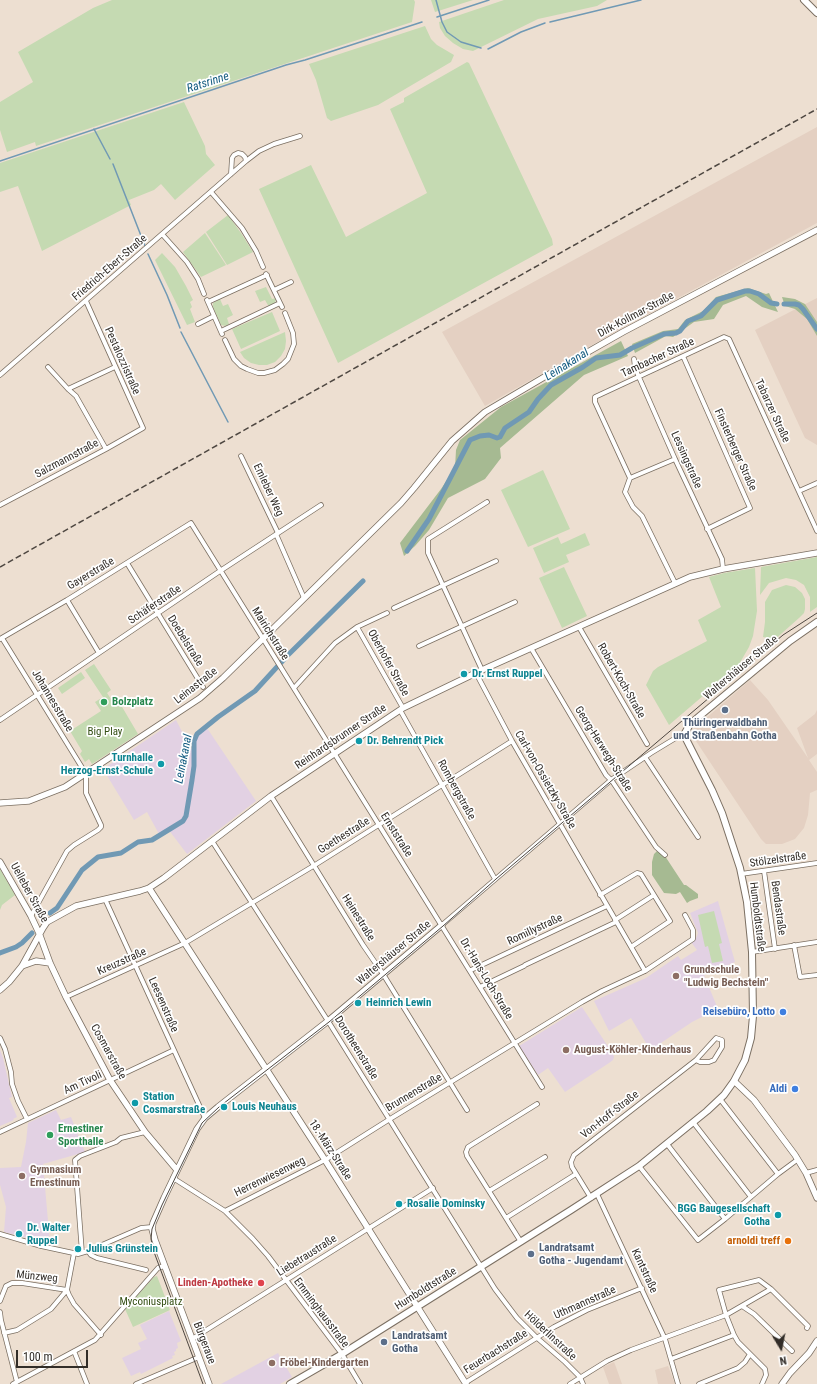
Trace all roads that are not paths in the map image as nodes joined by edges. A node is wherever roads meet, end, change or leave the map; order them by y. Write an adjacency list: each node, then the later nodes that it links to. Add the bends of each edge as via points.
1 (804, 0): 2 (main road)
2 (817, 13)
3 (300, 136): 4 (street, Friedrich-Ebert-Straße, via 274,144)
4 (246, 161): 5 (street, Friedrich-Ebert-Straße); 5 (street, via 240,153 234,155)
5 (231, 174): 6 (street, Friedrich-Ebert-Straße)
6 (211, 192): 8 (street, Friedrich-Ebert-Straße); 9 (street, via 242,228)
7 (817, 230): 39 (street, Dirk-Kollmar-Straße, via 622,332 485,412 452,441 414,488)
8 (162, 234): 12 (street, via 187,262); 13 (street, Friedrich-Ebert-Straße)
9 (263, 267)
10 (291, 282): 11 (street)
11 (274, 290): 15 (street, via 267,274 208,301); 15 (street, via 281,305 222,332)
12 (204, 294)
13 (86, 301): 22 (street, Pestalozzistraße); 23 (street, Friedrich-Ebert-Straße)
14 (285, 313): 18 (street, via 293,333 294,344 288,359 275,370 264,373 241,366)
15 (214, 316): 16 (street)
16 (198, 324)
17 (729, 339): 19 (street, Tambacher Straße, via 724,338); 32 (street, Tabarzer Straße)
18 (225, 340)
19 (683, 356): 24 (street, Tambacher Straße); 37 (street, Finsterberger Straße, via 750,508)
20 (634, 359): 24 (street, Lessingstraße)
21 (48, 367): 25 (street)
22 (115, 367): 25 (street); 26 (street, Pestalozzistraße)
23 (0, 375)
24 (639, 377): 29 (street, Lessingstraße); 30 (street, Tambacher Straße, via 595,397)
25 (68, 389): 27 (street, via 76,396)
26 (143, 428): 27 (street, Salzmannstraße)
27 (106, 449): 34 (street, Salzmannstraße)
28 (241, 456): 40 (street, Emleber Weg)
29 (675, 459): 30 (street); 37 (street, Lessingstraße)
30 (630, 478): 46 (street, via 626,492 633,507 642,516)
31 (817, 483): 32 (street)
32 (799, 491): 38 (street, Tabarzer Straße)
33 (487, 502): 47 (street, via 428,539 428,553)
34 (0, 505)
35 (321, 505): 40 (street, Schäferstraße)
36 (191, 523): 43 (street, Gayerstraße); 45 (street, Mairichstraße)
37 (707, 529): 44 (street, Lessingstraße)
38 (817, 531)
39 (372, 532): 48 (street, Leinastraße)
40 (277, 534): 45 (street, Schäferstraße); 48 (street, Emleber Weg)
41 (817, 553): 44 (street, Reinhardsbrunner Straße)
42 (496, 561): 47 (street)
43 (127, 563): 49 (street, Gayerstraße); 53 (street, Doebelstraße)
44 (724, 568): 46 (street, Reinhardsbrunner Straße)
45 (220, 571): 53 (street, Schäferstraße); 59 (street, Mairichstraße)
46 (675, 583): 57 (street, Reinhardsbrunner Straße)
47 (443, 585): 51 (street); 55 (street)
48 (304, 598): 59 (street, Leinastraße)
49 (67, 600): 58 (street, Gayerstraße); 62 (street)
50 (515, 602): 55 (street)
51 (394, 608)
52 (387, 612): 56 (street)
53 (158, 614): 62 (street, Schäferstraße); 65 (street, Doebelstraße)
54 (817, 622): 70 (main road, Waltershäuser Straße, via 791,640 690,724)
55 (462, 626): 60 (street); 63 (street)
56 (357, 627): 66 (street, via 336,643); 68 (street, Oberhofer Straße)
57 (579, 627): 61 (street, Reinhardsbrunner Straße); 72 (street, Robert-Koch-Straße)
58 (1, 638): 67 (street, Johannesstraße)
59 (263, 639): 66 (street, Mairichstraße); 75 (street, Leinastraße, via 200,698)
60 (419, 646)
61 (531, 648): 63 (street, Reinhardsbrunner Straße); 76 (street, Georg-Herwegh-Straße)
62 (99, 653): 67 (street, Schäferstraße)
63 (482, 670): 64 (street, Reinhardsbrunner Straße)
64 (476, 673): 68 (street, Reinhardsbrunner Straße); 71 (street, Carl-von-Ossietzky-Straße)
65 (203, 687)
66 (294, 688): 73 (street, Mairichstraße)
67 (37, 695): 69 (street, Schäferstraße); 75 (street, Johannesstraße)
68 (402, 709): 73 (street, Reinhardsbrunner Straße); 77 (street, Rombergstraße)
69 (0, 720)
70 (685, 737): 74 (street, Waltershäuser Straße, via 679,736); 89 (main road, Humboldtstraße, via 712,790 730,836)
71 (512, 741): 77 (street, Goethestraße); 81 (street, Carl-von-Ossietzky-Straße)
72 (646, 744)
73 (335, 753): 78 (street, Reinhardsbrunner Straße); 80 (street, Ernststraße)
74 (645, 757): 76 (street, Waltershäuser Straße); 82 (street)
75 (86, 774): 79 (street, Leinastraße, via 39,798 23,803); 98 (street, via 86,793 101,827 67,851)
76 (611, 780): 81 (street, Waltershäuser Straße); 84 (street, Georg-Herwegh-Straße, via 656,847)
77 (443, 784): 80 (street, Goethestraße); 90 (street, Rombergstraße)
78 (270, 796): 83 (street, Reinhardsbrunner Straße); 87 (street, Heinestraße)
79 (0, 803)
80 (379, 824): 87 (street, Goethestraße); 100 (street, Ernststraße)
81 (559, 824): 90 (street, Waltershäuser Straße); 92 (street, Carl-von-Ossietzky-Straße)
82 (698, 837)
83 (212, 841): 91 (street, Reinhardsbrunner Straße); 95 (street, Dorotheenstraße)
84 (665, 855)
85 (0, 862): 98 (street, Uelleber Straße)
86 (817, 863): 88 (street, Stölzelstraße)
87 (314, 865): 95 (street, Goethestraße); 113 (street, Heinestraße)
88 (764, 870): 89 (street, Stölzelstraße); 106 (street, Bendastraße)
89 (741, 874): 107 (main road, Humboldtstraße, via 747,902)
90 (495, 878): 100 (street, Waltershäuser Straße)
91 (149, 888): 94 (street, Reinhardsbrunner Straße); 103 (street, 18.-März-Straße)
92 (600, 895): 93 (street, via 637,873 641,874); 96 (street, Carl-von-Ossietzky-Straße)
93 (654, 895): 99 (street); 105 (street, via 670,921)
94 (105, 899): 101 (street, Reinhardsbrunner Straße, via 76,906 47,922); 110 (street, Leesenstraße)
95 (252, 903): 103 (street, Goethestraße); 118 (street, Dorotheenstraße)
96 (607, 906): 99 (street, Carl-von-Ossietzky-Straße); 111 (street, Romillystraße)
97 (685, 915): 112 (street, via 693,930 694,940)
98 (32, 916): 101 (street, Uelleber Straße)
99 (616, 921): 105 (street, Carl-von-Ossietzky-Straße); 115 (street)
100 (442, 925): 111 (street, Dr.-Hans-Loch-Straße); 113 (street, Waltershäuser Straße)
101 (40, 933): 108 (street, Cosmarstraße); 109 (street, Reinhardsbrunner Straße)
102 (817, 942): 104 (street, Bendastraße)
103 (185, 943): 110 (street, Kreuzstraße); 123 (street, 18.-März-Straße)
104 (794, 945): 106 (street, Bendastraße); 114 (street, via 800,977)
105 (631, 947): 112 (street, Carl-von-Ossietzky-Straße)
106 (775, 949): 107 (street, Bendastraße)
107 (752, 952): 125 (main road, Humboldtstraße, via 752,1031 745,1060)
108 (50, 963): 109 (street, via 36,961); 117 (street, Cosmarstraße)
109 (22, 966): 116 (street, Reinhardsbrunner Straße)
110 (135, 966): 117 (street, Kreuzstraße); 121 (street, Leesenstraße)
111 (470, 970): 115 (street, Dr.-Hans-Loch-Straße)
112 (644, 971): 120 (street, Brunnenstraße, via 602,990)
113 (384, 975): 118 (street, Waltershäuser Straße); 126 (street, Heinestraße)
114 (817, 975)
115 (480, 987): 120 (street, Dr.-Hans-Loch-Straße)
116 (0, 990)
117 (66, 997): 124 (street, Cosmarstraße)
118 (328, 1021): 123 (street, Waltershäuser Straße); 133 (street, Dorotheenstraße)
119 (0, 1038): 132 (street, via 14,1089)
120 (514, 1043): 126 (street, Brunnenstraße); 127 (street)
121 (174, 1050): 124 (street, Am Tivoli); 131 (street, Leesenstraße)
122 (696, 1060): 122 (street, Von-Hoff-Straße, via 716,1038 722,1040 722,1047 714,1060); 145 (street, Von-Hoff-Straße, via 576,1153 572,1164)
123 (266, 1070): 131 (street, Waltershäuser Straße); 139 (street, 18.-März-Straße)
124 (110, 1080): 132 (street, Am Tivoli); 136 (street, Cosmarstraße)
125 (734, 1082): 128 (main road, Humboldtstraße); 140 (street, via 754,1100)
126 (450, 1083): 130 (street, Heinestraße); 133 (street, Brunnenstraße)
127 (542, 1088)
128 (720, 1099): 134 (main road, Humboldtstraße); 146 (street)
129 (537, 1104): 149 (street, via 468,1146 467,1156)
130 (467, 1110)
131 (205, 1118): 142 (street, Waltershäuser Straße)
132 (27, 1119): 135 (street, Am Tivoli)
133 (390, 1119): 139 (street, Brunnenstraße); 148 (street, Dorotheenstraße)
134 (693, 1122): 137 (main road, Humboldtstraße); 151 (street)
135 (0, 1132)
136 (145, 1132): 142 (street, Cosmarstraße); 163 (street, via 121,1138 75,1160)
137 (667, 1144): 141 (main road, Humboldtstraße); 156 (street)
138 (545, 1156): 149 (street)
139 (325, 1160): 154 (street, Herrenwiesenweg); 158 (street, 18.-März-Straße)
140 (797, 1160): 144 (street); 146 (street)
141 (639, 1166): 150 (main road, Humboldtstraße); 156 (street, via 698,1240)
142 (178, 1170): 147 (street, Waltershäuser Straße)
143 (817, 1170): 144 (street)
144 (806, 1173): 153 (street)
145 (576, 1174): 152 (street, Von-Hoff-Straße); 155 (street)
146 (778, 1174): 151 (street)
147 (173, 1178): 154 (street, Emminghausstraße); 157 (street, Waltershäuser Straße)
148 (432, 1188): 158 (street, Liebetraustraße); 165 (street, Dorotheenstraße)
149 (489, 1191): 155 (street)
150 (597, 1194): 152 (main road, Humboldtstraße); 168 (street, Kantstraße)
151 (752, 1197): 156 (street)
152 (591, 1198): 160 (main road, Humboldtstraße)
153 (817, 1198)
154 (225, 1211): 167 (street, Emminghausstraße, via 263,1250)
155 (506, 1218): 160 (street)
156 (725, 1219)
157 (152, 1228): 161 (street, via 141,1228); 164 (street, Bürgeraue)
158 (368, 1228): 167 (street, Liebetraustraße); 173 (street, 18.-März-Straße)
159 (0, 1234): 162 (street)
160 (521, 1242): 165 (main road, Humboldtstraße)
161 (88, 1251): 163 (street); 166 (street, via 96,1258)
162 (74, 1253): 163 (street); 170 (street)
163 (82, 1253)
164 (164, 1266): 178 (street, via 158,1268); 181 (street, Bürgeraue)
165 (482, 1266): 173 (main road, Humboldtstraße); 180 (street, Hölderlinstraße, via 517,1318)
166 (146, 1270)
167 (285, 1280): 181 (street, Liebetraustraße); 186 (street, Emminghausstraße)
168 (642, 1288): 180 (street, Uthmannstraße, via 587,1310); 182 (street, Kantstraße)
169 (771, 1289): 172 (street); 175 (street, via 759,1280 719,1290); 176 (street, via 808,1326)
170 (67, 1290): 171 (street, Münzweg, via 12,1283 6,1286); 177 (street, via 51,1309 17,1330); 178 (street, via 70,1299)
171 (0, 1301)
172 (742, 1306): 175 (street); 185 (street, via 754,1314)
173 (417, 1307): 186 (main road, Humboldtstraße); 192 (street, 18.-März-Straße)
174 (0, 1312): 177 (street)
175 (726, 1315): 179 (street); 182 (street)
176 (807, 1328)
177 (4, 1333): 191 (street)
178 (101, 1334): 184 (street)
179 (734, 1335): 187 (street); 189 (street)
180 (536, 1338): 190 (street, Hölderlinstraße); 192 (street, Feuerbachstraße)
181 (192, 1339): 188 (street, Bürgeraue)
182 (665, 1339): 189 (street, Kantstraße); 190 (street, via 607,1361)
183 (817, 1341): 203 (street)
184 (74, 1352): 191 (street); 193 (street)
185 (792, 1352)
186 (342, 1354): 196 (main road, Humboldtstraße); 197 (street, Emminghausstraße)
187 (750, 1354): 201 (street, via 746,1362 738,1368); 202 (street, via 765,1369 766,1375)
188 (199, 1357): 194 (street); 195 (street, Bürgeraue)
189 (671, 1359): 200 (street, Kantstraße)
190 (580, 1378): 198 (street); 199 (street, Hölderlinstraße)
191 (16, 1382)
192 (465, 1383)
193 (88, 1384)
194 (136, 1384)
195 (209, 1384)
196 (290, 1384)
197 (360, 1384)
198 (570, 1384)
199 (583, 1384)
200 (678, 1384)
201 (699, 1384)
202 (762, 1384)
203 (782, 1384)

